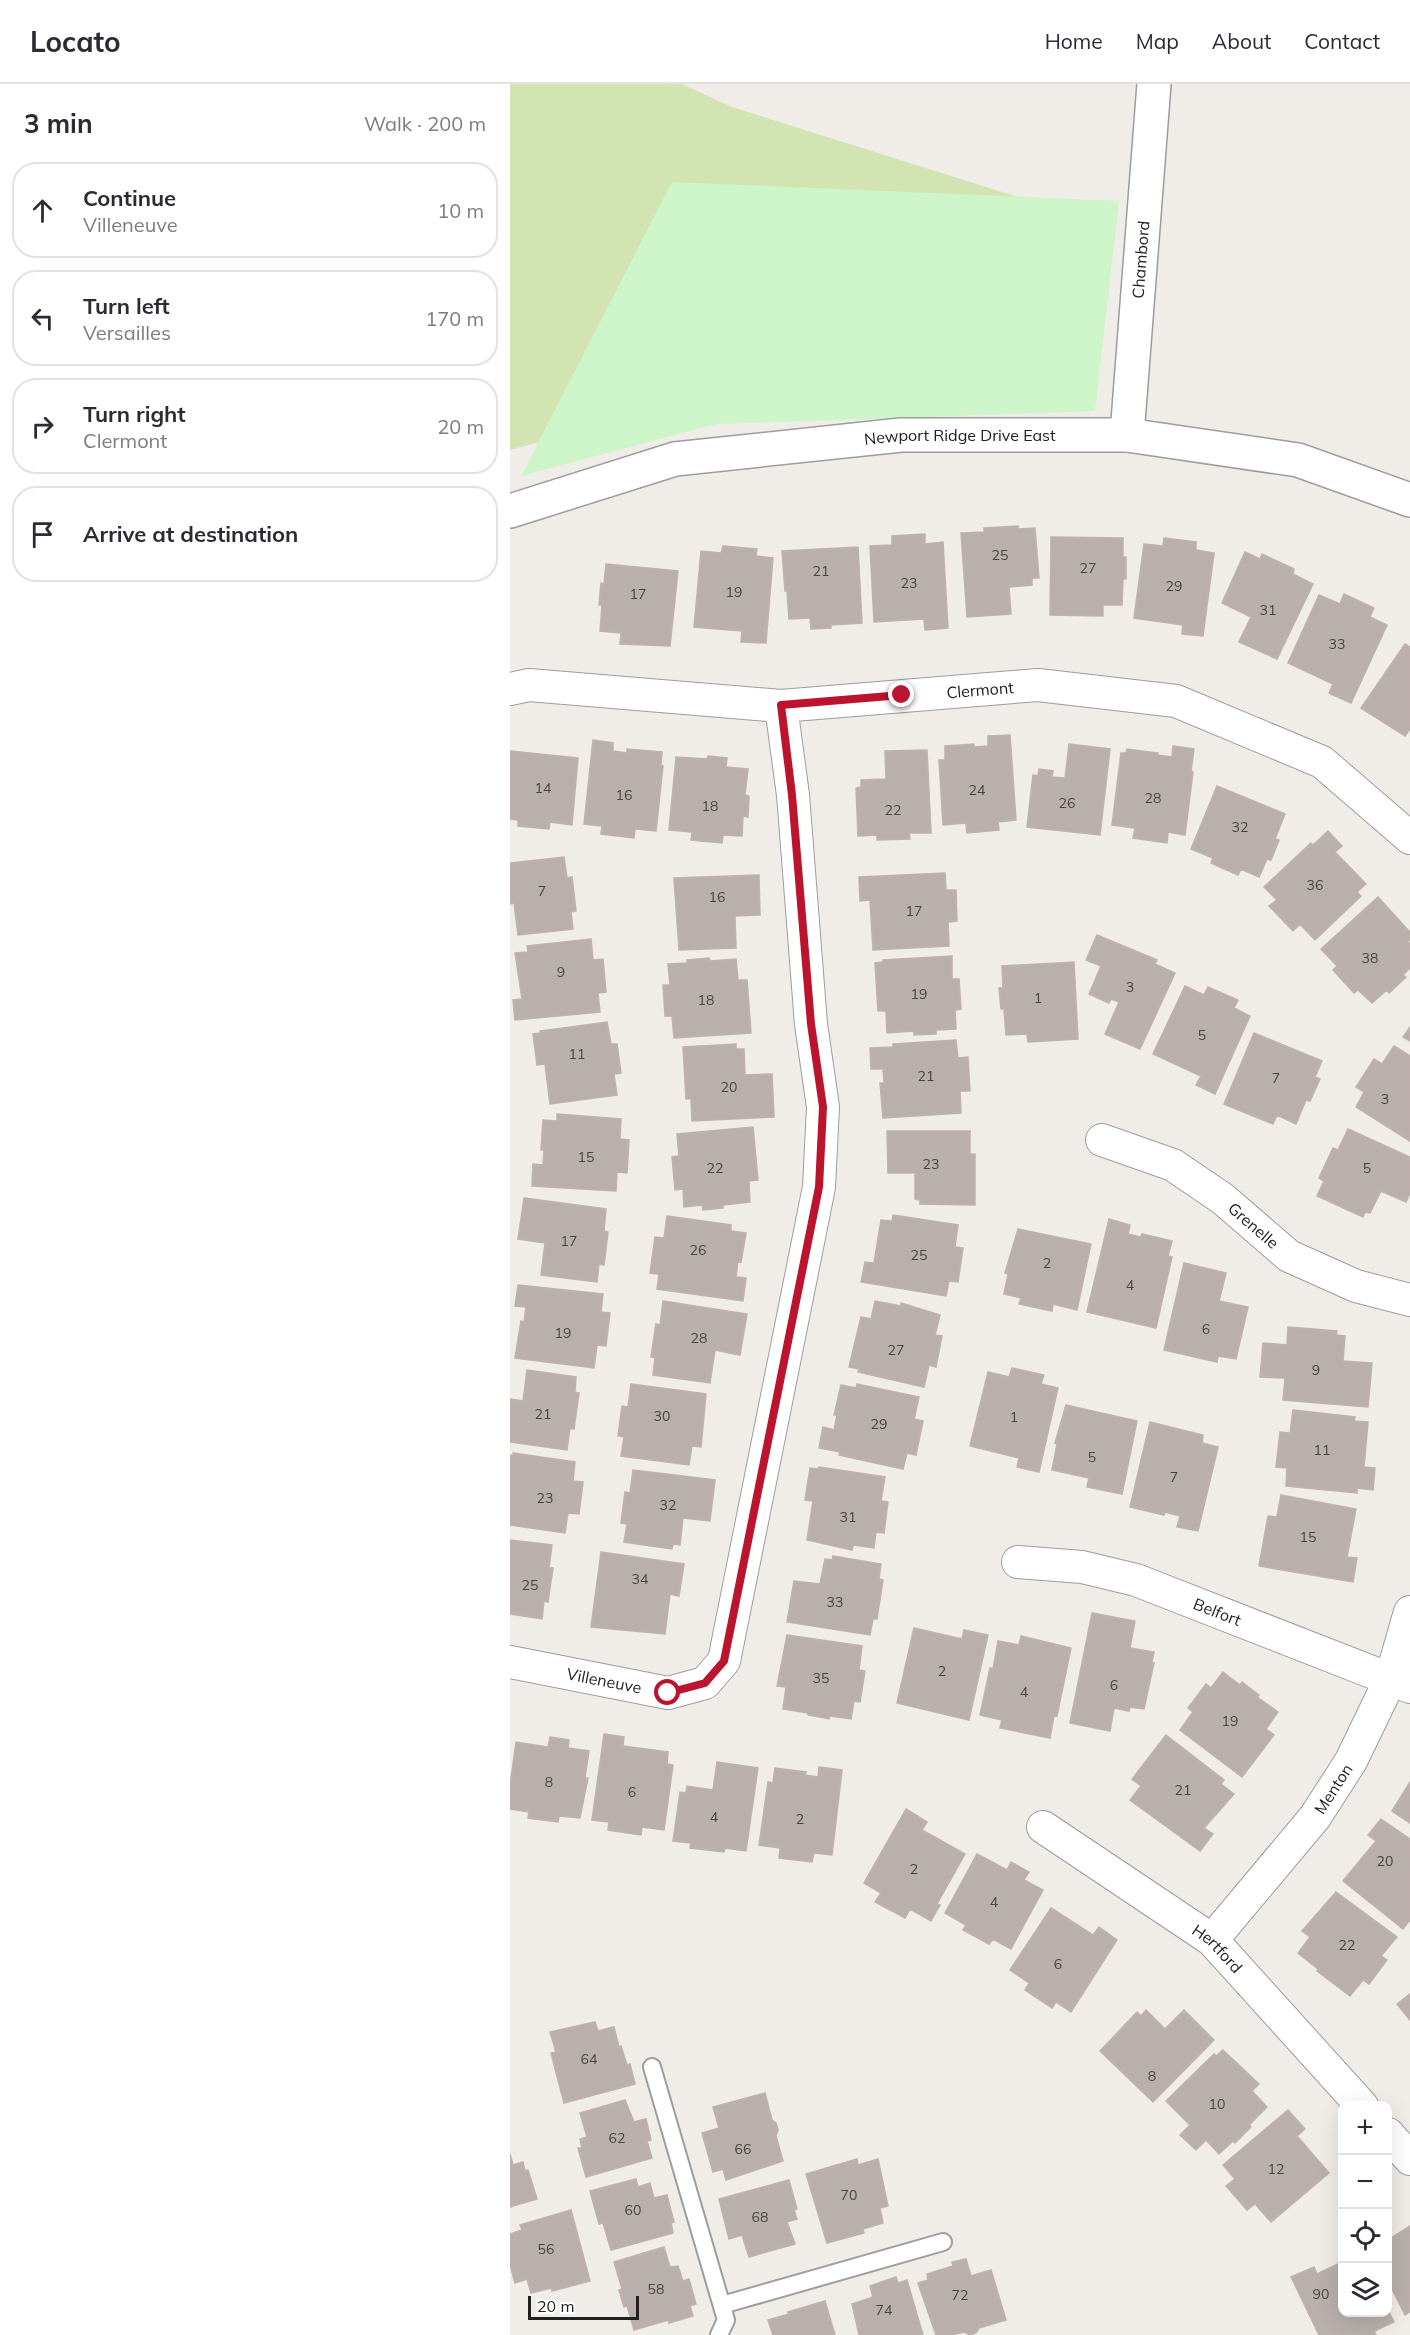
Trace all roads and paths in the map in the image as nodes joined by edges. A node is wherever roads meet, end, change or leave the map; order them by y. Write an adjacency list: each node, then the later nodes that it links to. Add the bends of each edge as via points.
1 (1155, 84): 2 (street, Chambord)
2 (1127, 435): 3 (street, Newport Ridge Drive East, via 1298,460); 4 (street, Newport Ridge Drive East, via 901,435 675,459)
3 (1410, 501)
4 (510, 510)
5 (510, 689): 6 (street, Clermont, via 529,685)
6 (781, 705): 7 (street, Clermont, via 1038,685 1176,701 1322,762); 12 (street, Villeneuve, via 811,1024 823,1107 819,1187 724,1661 705,1683 668,1693)
7 (1410, 838)
8 (1102, 1140): 9 (street, Grenelle, via 1173,1165 1223,1199 1289,1256 1356,1286)
9 (1410, 1300)
10 (1018, 1562): 13 (street, Belfort, via 1082,1567 1136,1580)
11 (1410, 1612): 13 (street, Menton)
12 (510, 1662)
13 (1400, 1683): 15 (street, Menton, via 1315,1817)
14 (1043, 1827): 15 (street, Hertford)
15 (1212, 1940): 17 (street, Hertford)
16 (652, 2067): 21 (lane)
17 (1357, 2101)
18 (1392, 2139): 19 (street)
19 (1410, 2159)
20 (943, 2242): 21 (lane)
21 (722, 2305): 22 (lane, via 726,2320)
22 (719, 2335)

